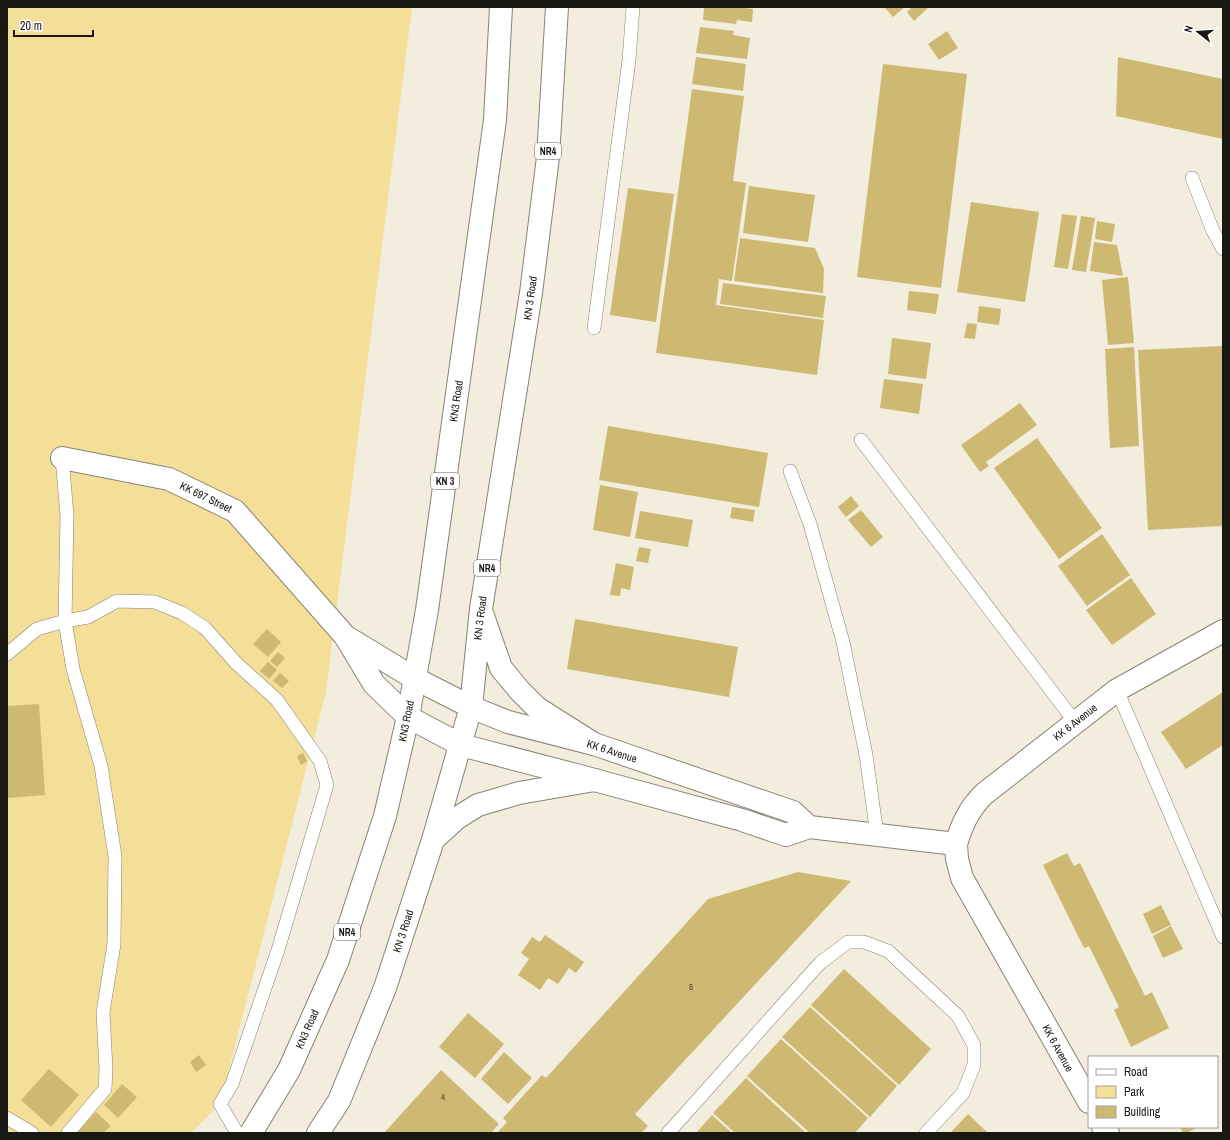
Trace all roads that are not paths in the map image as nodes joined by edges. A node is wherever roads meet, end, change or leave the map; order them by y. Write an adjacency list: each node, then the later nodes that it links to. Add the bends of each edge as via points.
1 (501, 7): 15 (main road, KN3 Road / KN 3, via 495,120 427,610)
2 (557, 7): 10 (main road, KN 3 Road / NR4, via 548,158 532,286)
3 (633, 7): 6 (lane, via 629,60)
4 (1192, 178): 5 (lane)
5 (1223, 249)
6 (594, 328)
7 (861, 440): 19 (lane)
8 (62, 458): 11 (lane, via 67,515); 13 (main road, KK 697 Street, via 169,480 235,511)
9 (790, 471): 24 (lane, via 810,524 843,642 866,755)
10 (481, 609): 17 (main road, KN 3 Road / NR4); 20 (main road, via 501,668 519,690 537,708)
11 (65, 621): 14 (lane, via 36,629); 31 (lane, via 73,669 102,766 115,856 114,944 103,1012 105,1089); 32 (lane, via 88,617 116,601 155,602 182,613 205,628 236,663 277,700 320,761 327,785 278,950 232,1084 220,1104)
12 (1223, 632): 16 (main road, KK 6 Avenue)
13 (345, 636): 15 (main road, KK 697 Street); 18 (main road, KK 697 Street, via 374,684)
14 (7, 654)
15 (414, 678): 17 (main road, KK 6 Avenue); 18 (main road, KN3 Road / KN 3)
16 (1117, 690): 19 (main road, KK 6 Avenue); 27 (lane)
17 (471, 707): 20 (main road, KK 6 Avenue, via 508,722); 21 (main road, KN 3 Road / NR4)
18 (408, 716): 21 (main road, KK 697 Street); 33 (main road, KN3 Road / NR4, via 385,816 338,960 289,1070)
19 (1075, 722): 26 (main road, KK 6 Avenue, via 973,805 961,827)
20 (594, 744): 23 (main road, KK 6 Avenue, via 793,812)
21 (461, 745): 22 (main road); 25 (main road, KN 3 Road / NR4)
22 (595, 780): 23 (main road, via 742,820 786,835); 25 (main road, via 519,793 478,805 457,818)
23 (809, 827): 24 (main road)
24 (876, 835): 26 (main road)
25 (433, 840): 34 (main road, KN 3 Road / NR4, via 385,988 339,1101)
26 (956, 844): 28 (main road, KK 6 Avenue, via 962,878)
27 (1223, 938)
28 (1088, 1100)
29 (7, 1118): 30 (lane)
30 (32, 1133)
31 (68, 1133)
32 (237, 1133)
33 (251, 1133)
34 (318, 1133)
35 (668, 1133): 36 (lane, via 820,964 848,942 864,942 888,951 958,1016 974,1045 974,1065 963,1093)
36 (926, 1133)

